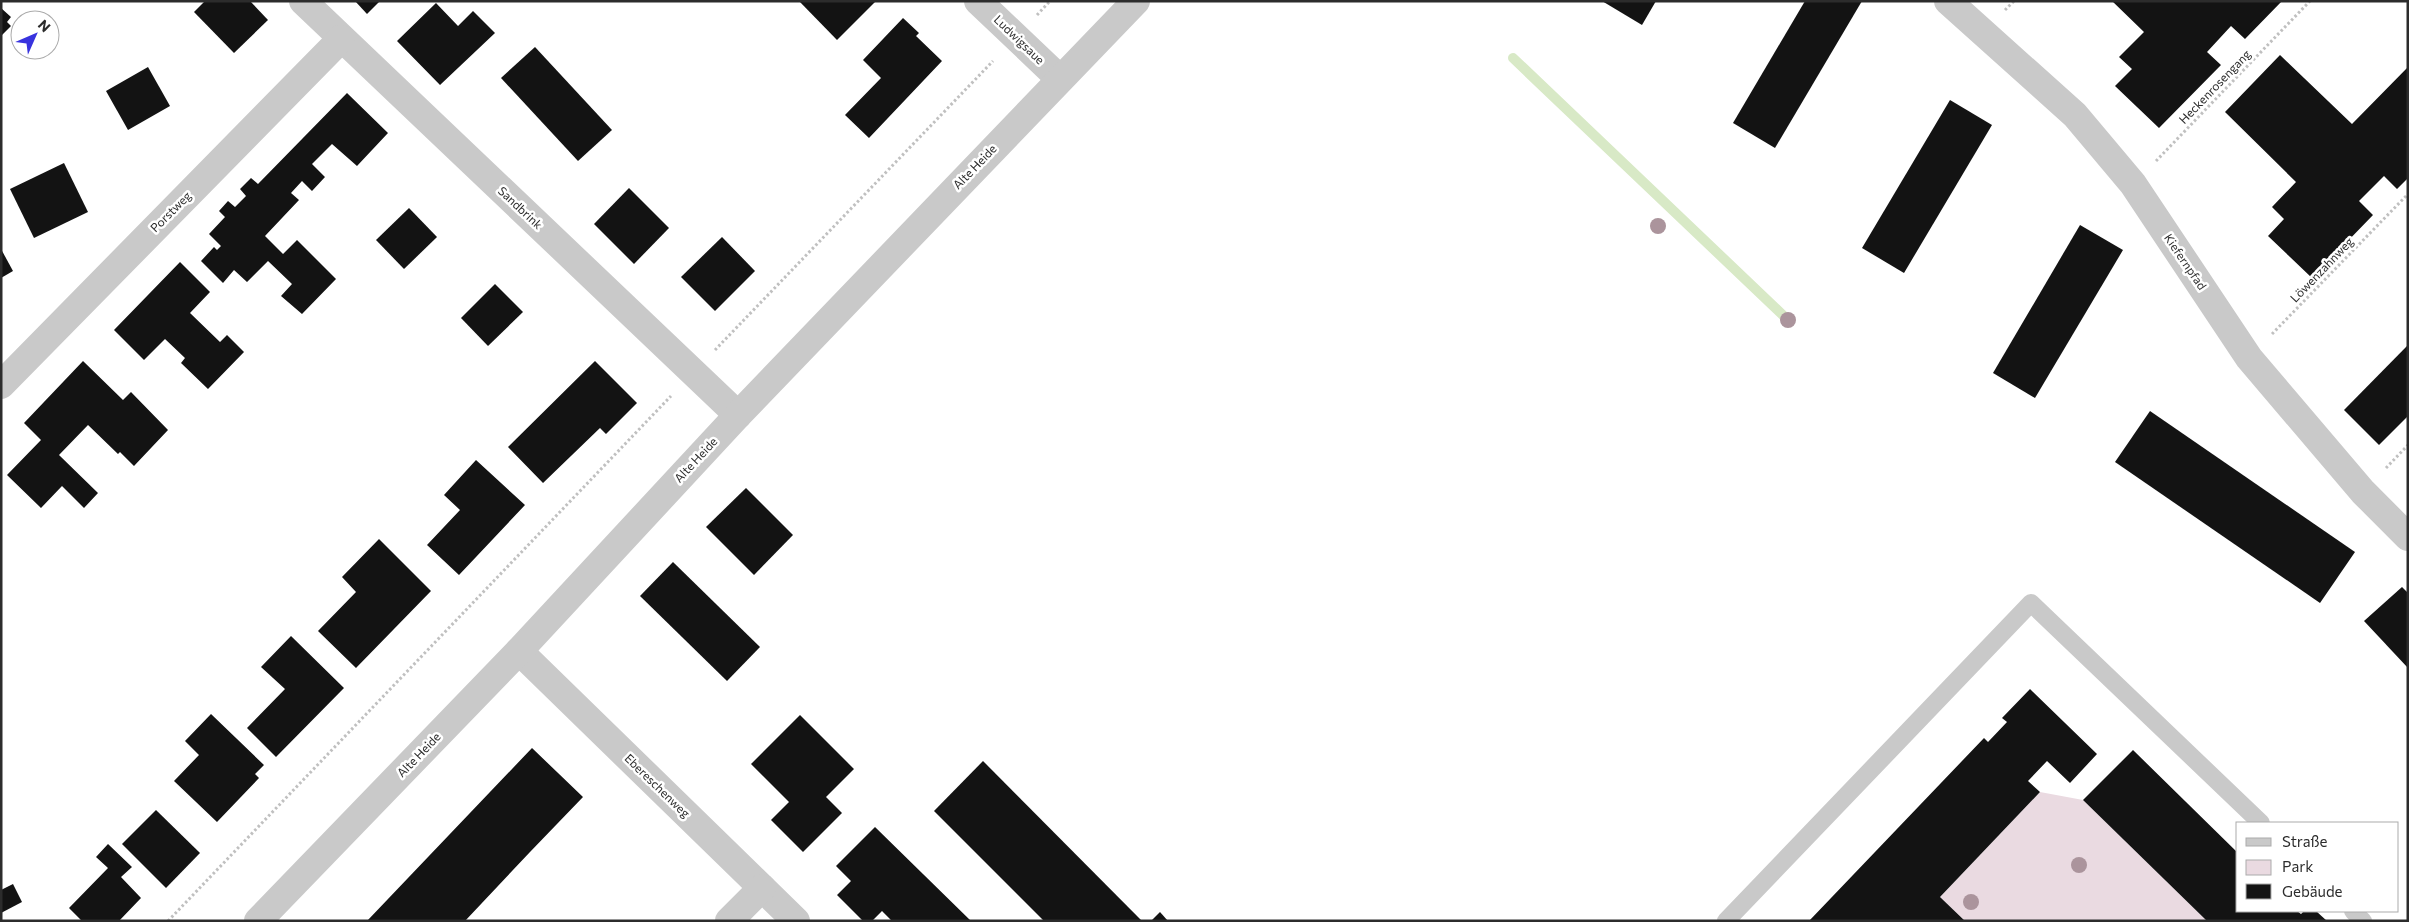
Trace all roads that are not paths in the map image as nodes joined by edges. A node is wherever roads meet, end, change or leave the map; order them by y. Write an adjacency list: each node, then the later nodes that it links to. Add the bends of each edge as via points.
1 (303, 1): 5 (street, Sandbrink)
2 (978, 1): 6 (street, Ludwigsaue)
3 (1136, 1): 6 (street, Alte Heide)
4 (1948, 1): 9 (street, Kiefernpfad, via 2075,115 2133,184 2249,358 2363,492)
5 (342, 39): 7 (street, Porstweg); 8 (street, Sandbrink)
6 (1060, 79): 8 (street, Alte Heide)
7 (1, 385)
8 (738, 414): 10 (street, Alte Heide)
9 (2408, 537)
10 (519, 651): 12 (street, Ebereschenweg); 14 (street, Alte Heide)
11 (2260, 822): 17 (lane, via 2031,603)
12 (762, 888): 15 (street); 16 (street, Ebereschenweg)
13 (2354, 912): 18 (lane)
14 (258, 921)
15 (729, 921)
16 (796, 921)
17 (1726, 921)
18 (2364, 921)

